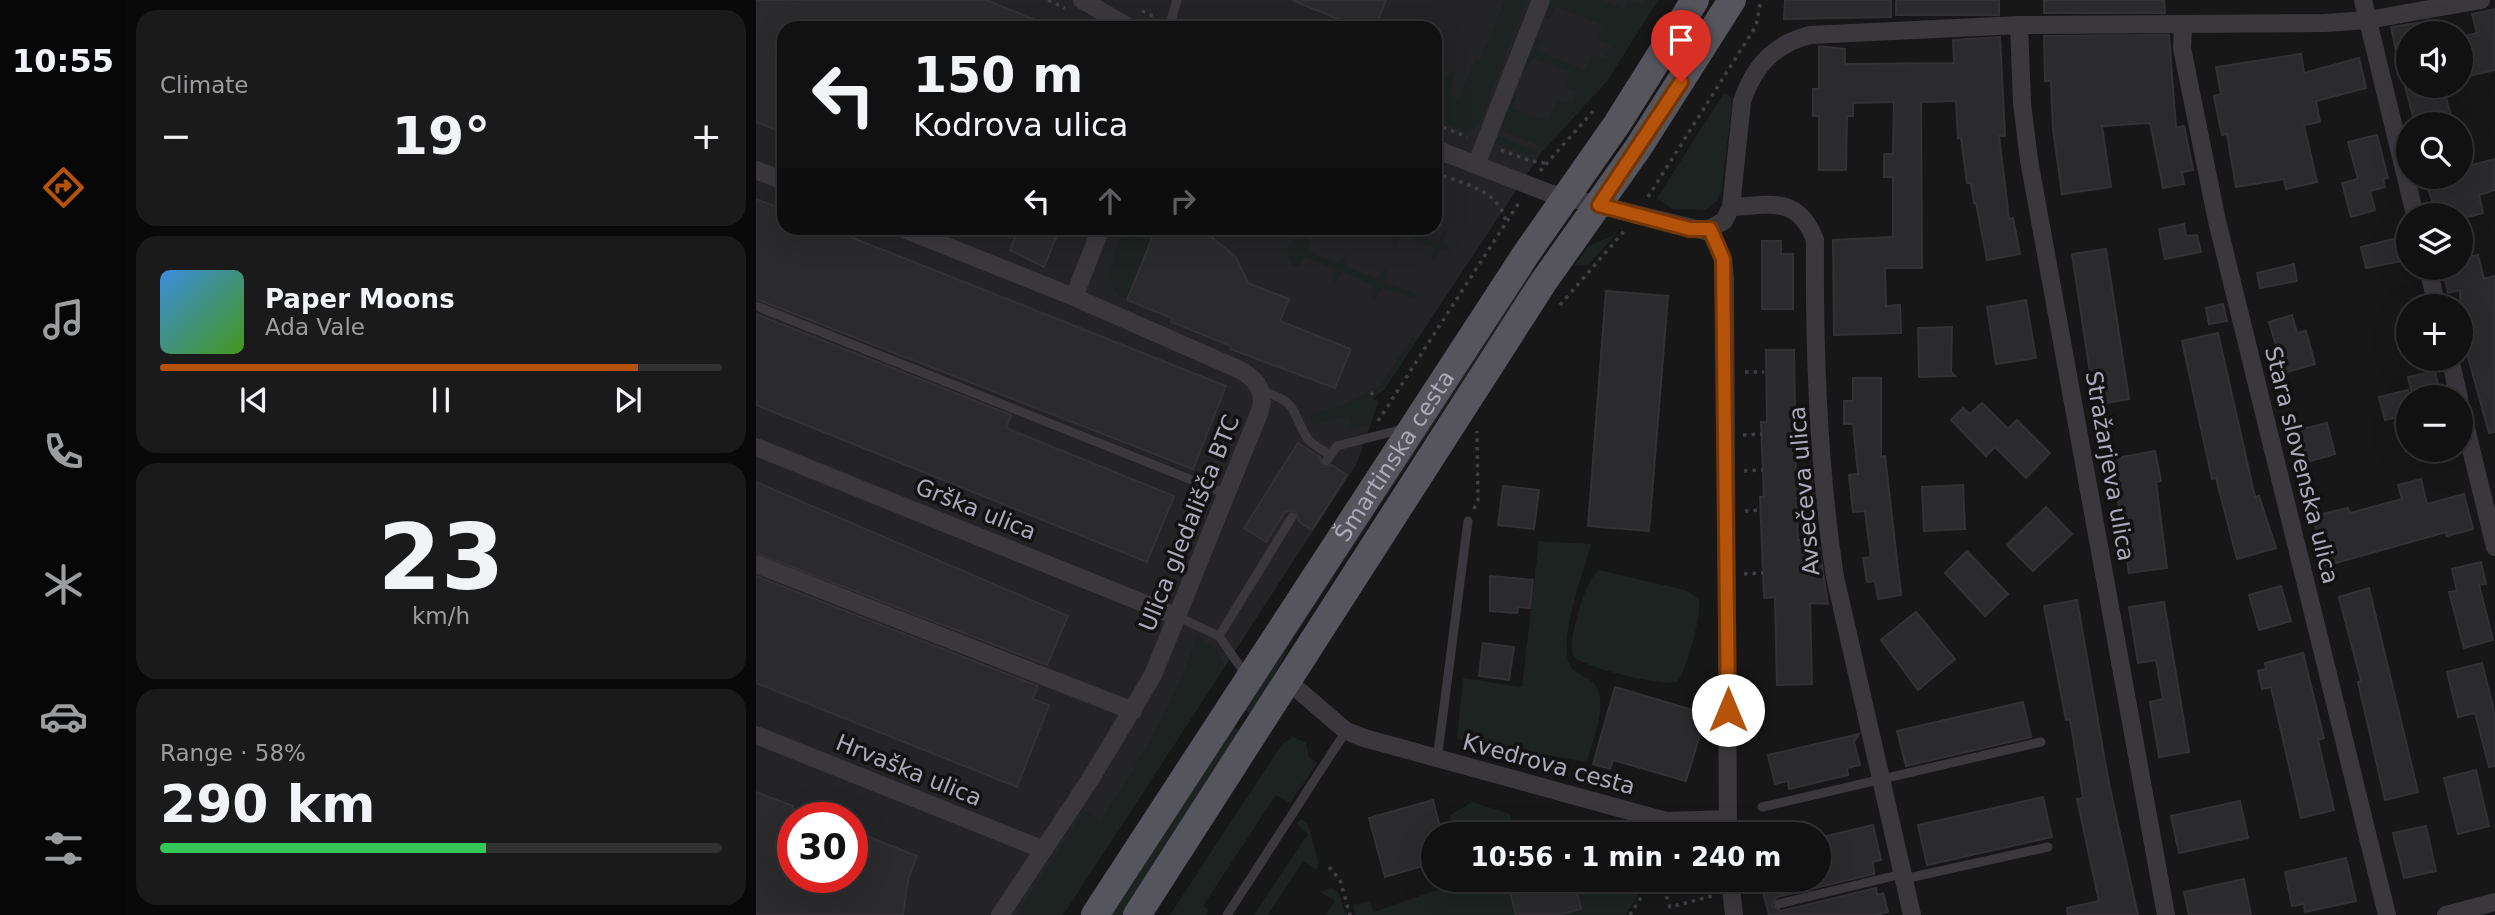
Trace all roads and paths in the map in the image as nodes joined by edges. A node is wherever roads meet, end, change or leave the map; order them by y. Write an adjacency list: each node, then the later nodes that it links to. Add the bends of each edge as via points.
1 (1082, 0): 10 (street)
2 (1177, 0): 11 (lane)
3 (1541, 0): 22 (street)
4 (1695, 0): 27 (main road, Šmartinska cesta)
5 (1732, 0): 29 (main road, Šmartinska cesta)
6 (1761, 0): 15 (path, via 1758,20)
7 (2363, 0): 9 (street)
8 (2481, 0): 9 (street)
9 (2368, 20): 12 (street); 28 (street)
10 (1118, 21)
11 (1171, 21)
12 (2183, 24): 13 (street); 83 (street, Stara slovenska ulica, via 2182,48 2217,220)
13 (2019, 25): 16 (street, via 1810,35 1780,46); 82 (street, Stražarjeva ulica, via 2029,160)
14 (1735, 45): 15 (path)
15 (1741, 49): 16 (path); 26 (path)
16 (1762, 62): 30 (street, via 1742,100)
17 (1442, 127): 18 (path)
18 (1468, 137)
19 (1497, 149): 21 (path)
20 (1442, 152): 22 (street)
21 (1545, 163)
22 (1476, 164): 27 (street)
23 (756, 170): 25 (street)
24 (1442, 176): 39 (path, Šmartinska cesta, via 1493,197 1503,208 1506,221)
25 (777, 178)
26 (1653, 189)
27 (1566, 197): 29 (street); 40 (main road, Šmartinska cesta)
28 (2412, 203)
29 (1599, 205): 31 (street, via 1690,229); 54 (main road, Šmartinska cesta, via 1544,281)
30 (1731, 207): 31 (street, via 1724,221); 60 (street, Avsečeva ulica, via 1790,207 1803,216 1815,240 1828,533)
31 (1710, 229): 63 (street, via 1723,259 1725,279)
32 (919, 235): 34 (street)
33 (1098, 235): 34 (street)
34 (1074, 297): 36 (street, via 1243,372)
35 (756, 306): 44 (lane)
36 (1262, 391): 40 (lane, via 1284,398 1308,440 1328,458 1337,446); 44 (street, Ulica gledališča BTC, via 1260,411)
37 (1371, 391): 38 (path)
38 (1374, 397)
39 (1377, 423)
40 (1415, 425): 53 (main road, Šmartinska cesta)
41 (1477, 426): 46 (path, via 1478,500)
42 (756, 447): 51 (street, Grška ulica)
43 (2473, 457): 47 (street)
44 (1227, 494): 51 (street, Ulica gledališča BTC)
45 (1292, 517): 52 (lane)
46 (1468, 521): 59 (lane)
47 (2495, 547)
48 (756, 564): 55 (street)
49 (1763, 573): 50 (path)
50 (1742, 575)
51 (1178, 617): 52 (lane); 55 (street, Ulica gledališča BTC)
52 (1219, 636): 53 (lane)
53 (1249, 680): 75 (main road, Šmartinska cesta)
54 (1288, 681): 56 (street, Kvedrova cesta); 76 (main road, Šmartinska cesta)
55 (1133, 711): 65 (street, Ulica gledališča BTC)
56 (1346, 731): 59 (street, Kvedrova cesta); 77 (lane)
57 (756, 735): 65 (street, Hrvaška ulica)
58 (2041, 742): 60 (lane)
59 (1437, 760): 62 (street, Kvedrova cesta)
60 (1881, 779): 61 (lane); 67 (street, Avsečeva ulica)
61 (1762, 807)
62 (1676, 822)
63 (1728, 822)
64 (2048, 847): 67 (lane)
65 (1044, 850): 74 (street, Ulica gledališča BTC)
66 (1329, 867): 78 (path, via 1340,880)
67 (1903, 876): 73 (lane); 81 (street, Avsečeva ulica)
68 (1644, 892): 79 (path)
69 (1665, 892): 70 (path, via 1670,907)
70 (1713, 892)
71 (1731, 892): 80 (street)
72 (2495, 902): 84 (street)
73 (1779, 904)
74 (1000, 915)
75 (1095, 915)
76 (1137, 915)
77 (1227, 915)
78 (1350, 915)
79 (1630, 915)
80 (1734, 915)
81 (1912, 915)
82 (2166, 915)
83 (2387, 915)
84 (2446, 915)

